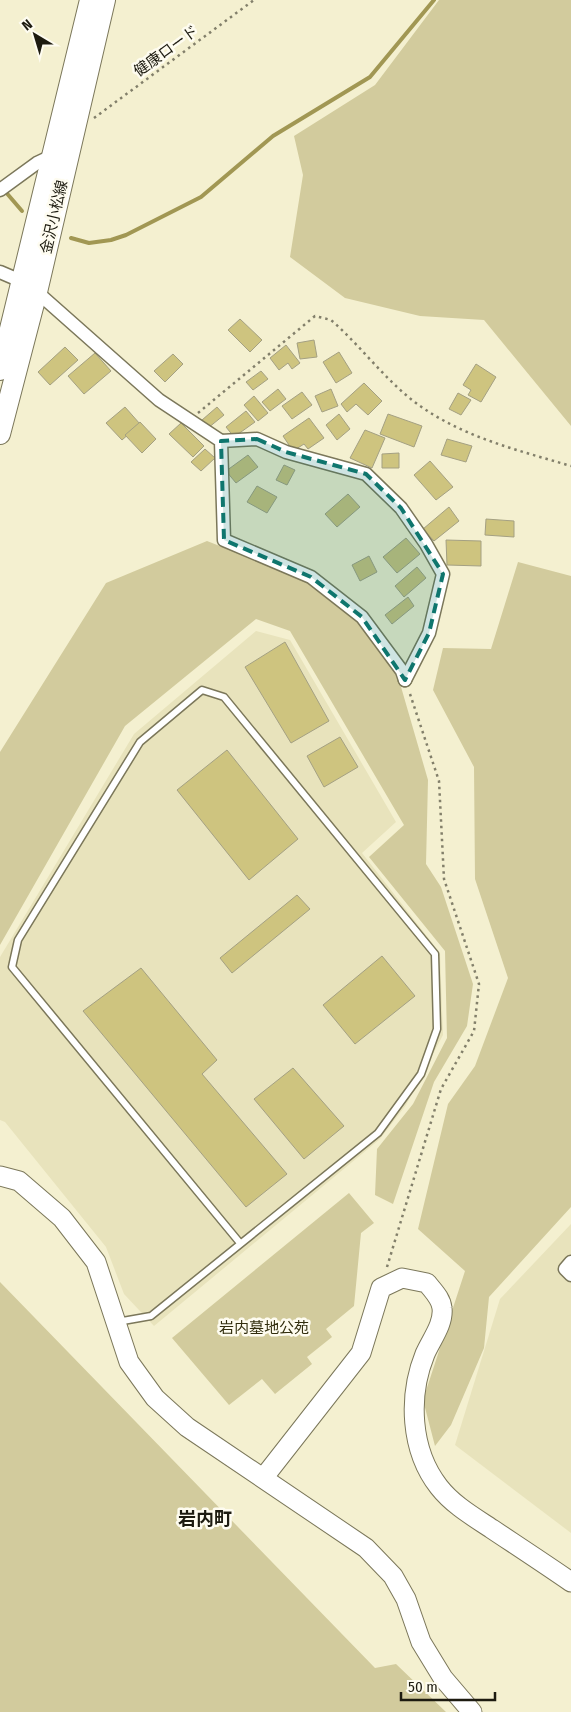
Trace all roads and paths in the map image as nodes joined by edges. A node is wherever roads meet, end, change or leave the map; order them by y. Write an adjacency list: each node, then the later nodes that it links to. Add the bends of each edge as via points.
1 (90, 0): 5 (main road, 金沢小松線)
2 (105, 0): 8 (main road, 金沢小松線)
3 (254, 0): 4 (path, 健康ロード)
4 (90, 121)
5 (54, 155): 6 (street); 8 (main road, 金沢小松線)
6 (4, 187)
7 (0, 272): 8 (street)
8 (29, 286): 9 (main road, 金沢小松線); 10 (street, via 158,400); 11 (main road, 金沢小松線)
9 (0, 370)
10 (190, 419): 12 (street); 13 (path, via 315,316 331,320 414,402 441,420 466,433)
11 (0, 434)
12 (222, 441): 12 (street, via 257,438 286,452 366,474 401,508 443,574 429,633 405,680 402,671 362,617 310,577 224,540)
13 (571, 466)
14 (0, 1176): 18 (street, via 19,1181 62,1218 96,1262)
15 (240, 1243): 15 (lane, via 378,1133 421,1074 437,1029 435,954 224,697 202,690 140,742 18,940 12,966); 18 (lane, via 151,1316)
16 (571, 1262): 17 (street, via 564,1269)
17 (571, 1275)
18 (116, 1323): 19 (street, via 128,1362 155,1398 187,1427)
19 (264, 1477): 20 (street, via 361,1352 381,1288 402,1278 427,1283 439,1298 442,1310 440,1324 425,1355 413,1395 414,1419 426,1467 440,1488 461,1508); 21 (street, via 366,1548 394,1576 421,1642 443,1678)
20 (571, 1582)
21 (472, 1712)

